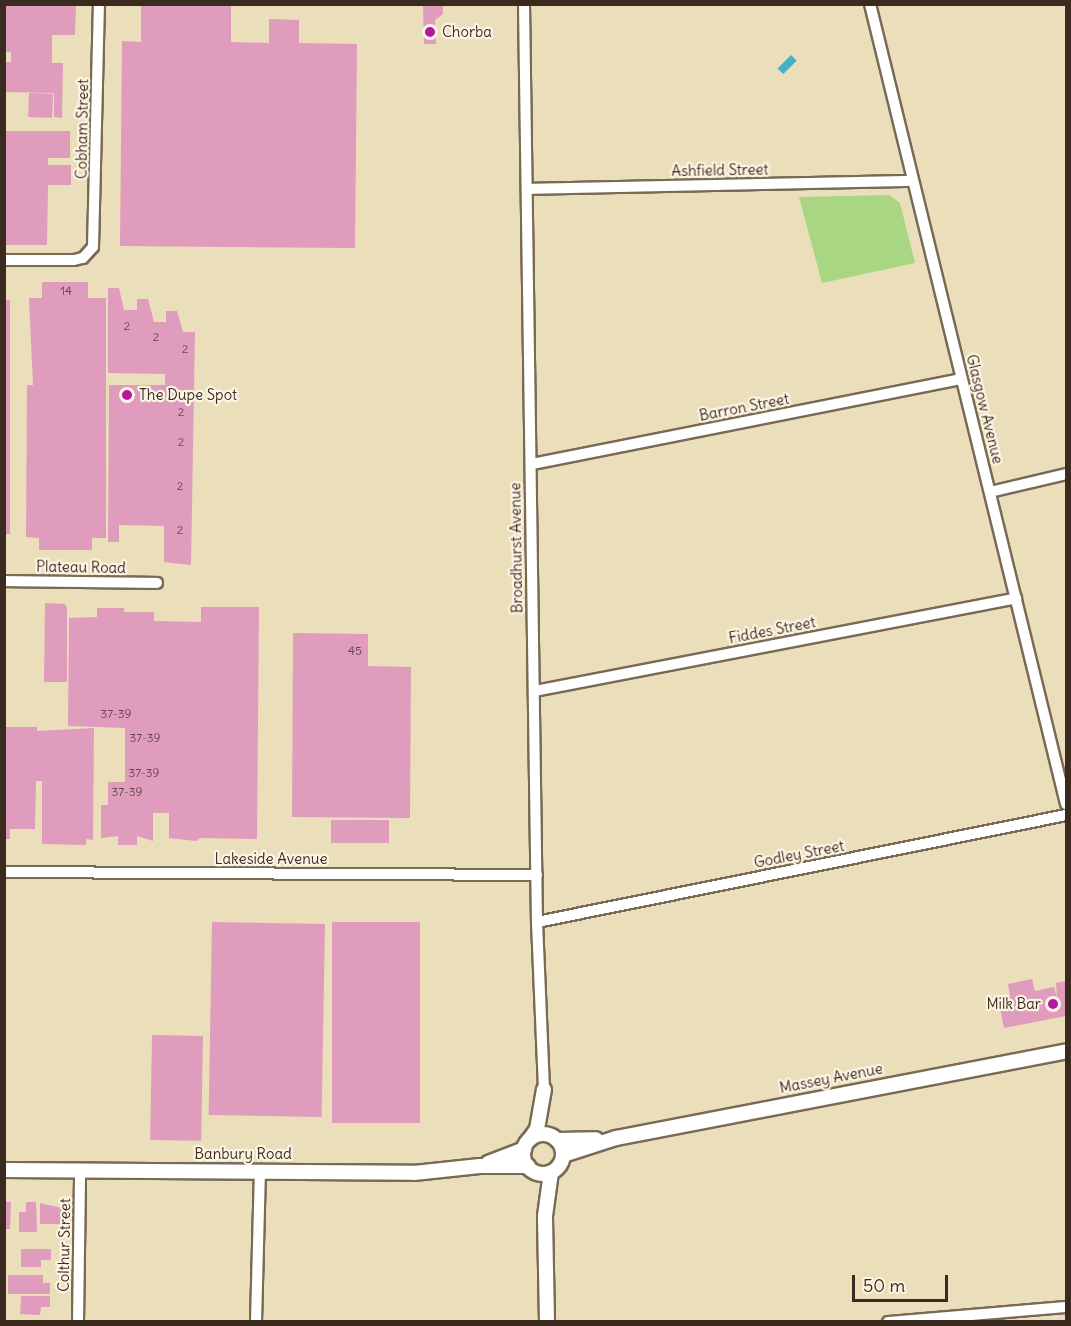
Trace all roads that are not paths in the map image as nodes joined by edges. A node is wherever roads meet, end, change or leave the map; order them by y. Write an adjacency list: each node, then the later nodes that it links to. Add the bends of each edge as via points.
1 (99, 4): 6 (street, Cobham Street, via 96,236 89,253 74,260)
2 (524, 4): 5 (street, Broadhurst Avenue)
3 (872, 4): 4 (street, Glasgow Avenue)
4 (912, 181): 5 (street, Ashfield Street); 7 (street, Glasgow Avenue)
5 (528, 189): 8 (street, Broadhurst Avenue)
6 (4, 260)
7 (961, 379): 8 (street, Barron Street); 10 (street, Glasgow Avenue)
8 (532, 464): 14 (street, Broadhurst Avenue)
9 (1066, 474): 10 (street)
10 (990, 492): 13 (street, Glasgow Avenue)
11 (4, 581): 12 (street, Plateau Road)
12 (157, 584)
13 (1016, 598): 14 (street, Fiddes Street); 15 (street, Glasgow Avenue)
14 (535, 691): 18 (street, Broadhurst Avenue)
15 (1066, 804)
16 (1066, 815): 19 (street, Godley Street)
17 (4, 872): 18 (street, Lakeside Avenue)
18 (537, 875): 19 (street, Broadhurst Avenue)
19 (537, 922): 21 (street, Broadhurst Avenue)
20 (1062, 1050): 23 (street, Massey Avenue)
21 (544, 1090): 22 (street, Broadhurst Avenue); 24 (street, Broadhurst Avenue, via 537,1129)
22 (555, 1138): 23 (street, Massey Avenue); 24 (street, via 541,1134); 25 (street)
23 (616, 1138): 25 (street, Massey Avenue)
24 (527, 1144): 26 (street, Banbury Road); 27 (street)
25 (563, 1155): 31 (street)
26 (480, 1166): 27 (street, Banbury Road); 30 (street, Banbury Road, via 414,1173)
27 (531, 1169): 31 (street); 32 (street)
28 (4, 1170): 29 (street, Banbury Road)
29 (80, 1170): 30 (street, Banbury Road); 34 (street, Colthur Street)
30 (260, 1170): 35 (street)
31 (551, 1172): 32 (street)
32 (545, 1216): 36 (street)
33 (1066, 1307): 37 (street)
34 (78, 1322)
35 (256, 1322)
36 (547, 1322)
37 (888, 1322)

